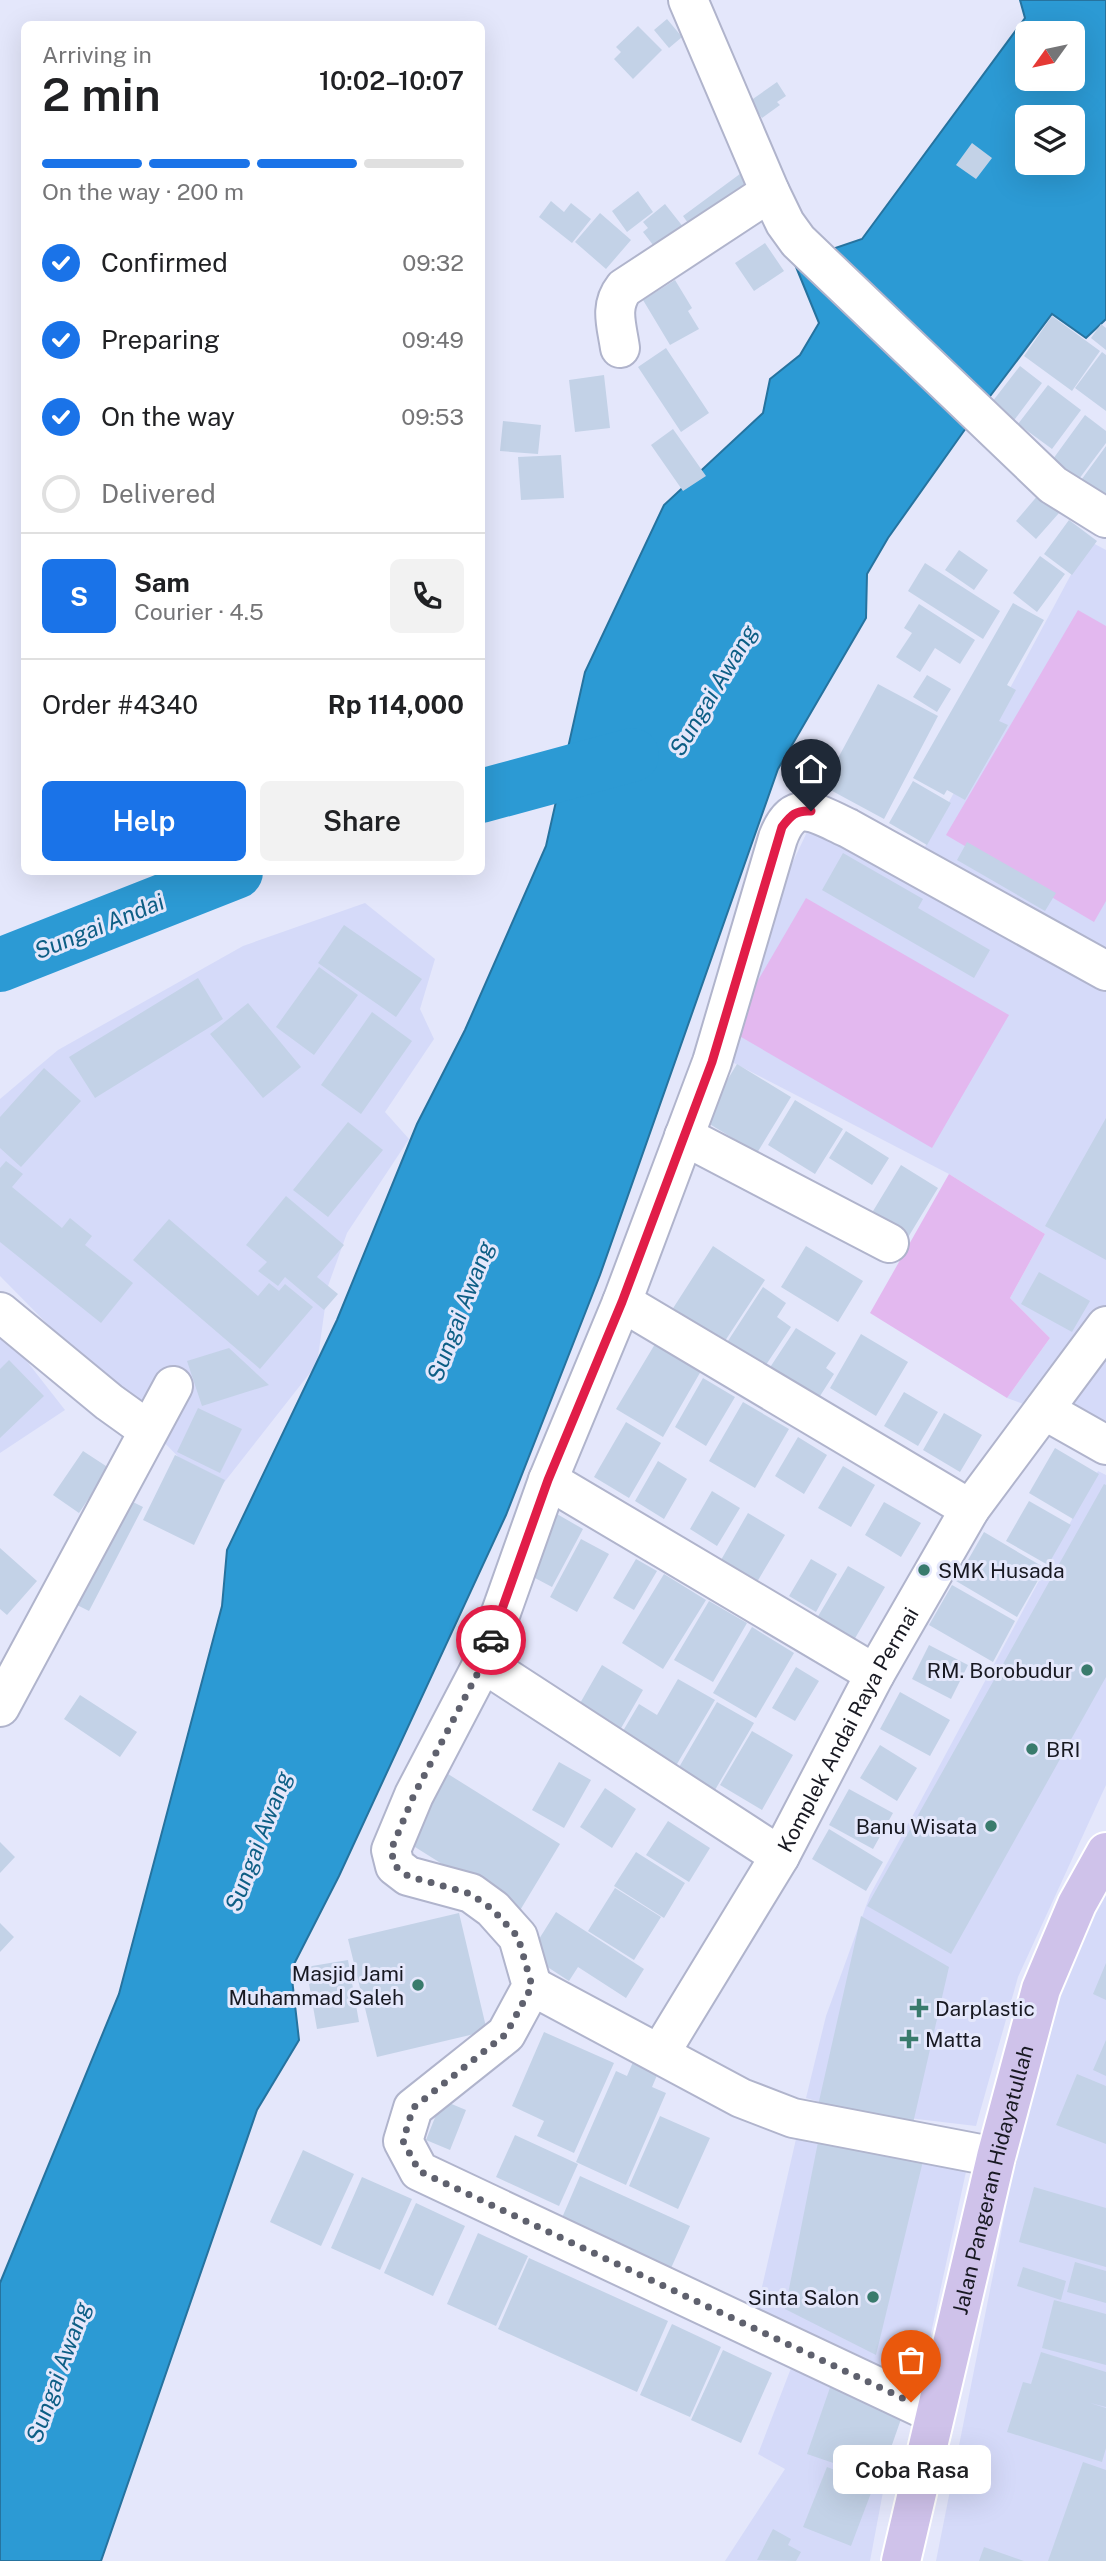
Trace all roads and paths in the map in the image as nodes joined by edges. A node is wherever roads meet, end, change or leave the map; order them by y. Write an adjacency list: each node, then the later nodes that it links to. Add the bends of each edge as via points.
1 (688, 0): 2 (street)
2 (770, 192): 3 (street, via 624,288 615,299 614,311); 4 (street, via 798,241 1053,485)
3 (620, 348)
4 (1106, 518)
5 (1106, 971): 6 (street, via 848,828 800,810 789,817 778,838 712,1062)
6 (684, 1136): 7 (street); 8 (street)
7 (889, 1243)
8 (622, 1302): 15 (street); 16 (street)
9 (0, 1312): 13 (street)
10 (1106, 1325): 12 (street, Komplek Andai Raya Permai)
11 (173, 1386): 13 (street)
12 (1044, 1410): 14 (street); 16 (street, Komplek Andai Raya Permai)
13 (148, 1430): 19 (street)
14 (1106, 1445)
15 (548, 1480): 17 (street); 18 (street)
16 (970, 1509): 18 (street, Komplek Andai Raya Permai)
17 (483, 1663): 21 (street); 22 (street, via 414,1795 391,1850 395,1866 408,1876 471,1894 492,1909 518,1937)
18 (875, 1674): 21 (street, Komplek Andai Raya Permai)
19 (0, 1707)
20 (1106, 1852): 24 (main road, Jalan Pangeran Hidayatullah, via 1077,1904 1041,1989)
21 (780, 1856): 23 (street, Komplek Andai Raya Permai)
22 (532, 1986): 23 (street); 25 (street, via 506,2034 413,2108 403,2141 419,2171)
23 (660, 2053): 24 (street, via 741,2098 793,2118)
24 (996, 2157): 25 (main road, Jalan Pangeran Hidayatullah)
25 (935, 2414): 26 (main road, Jalan Pangeran Hidayatullah)
26 (901, 2561)

